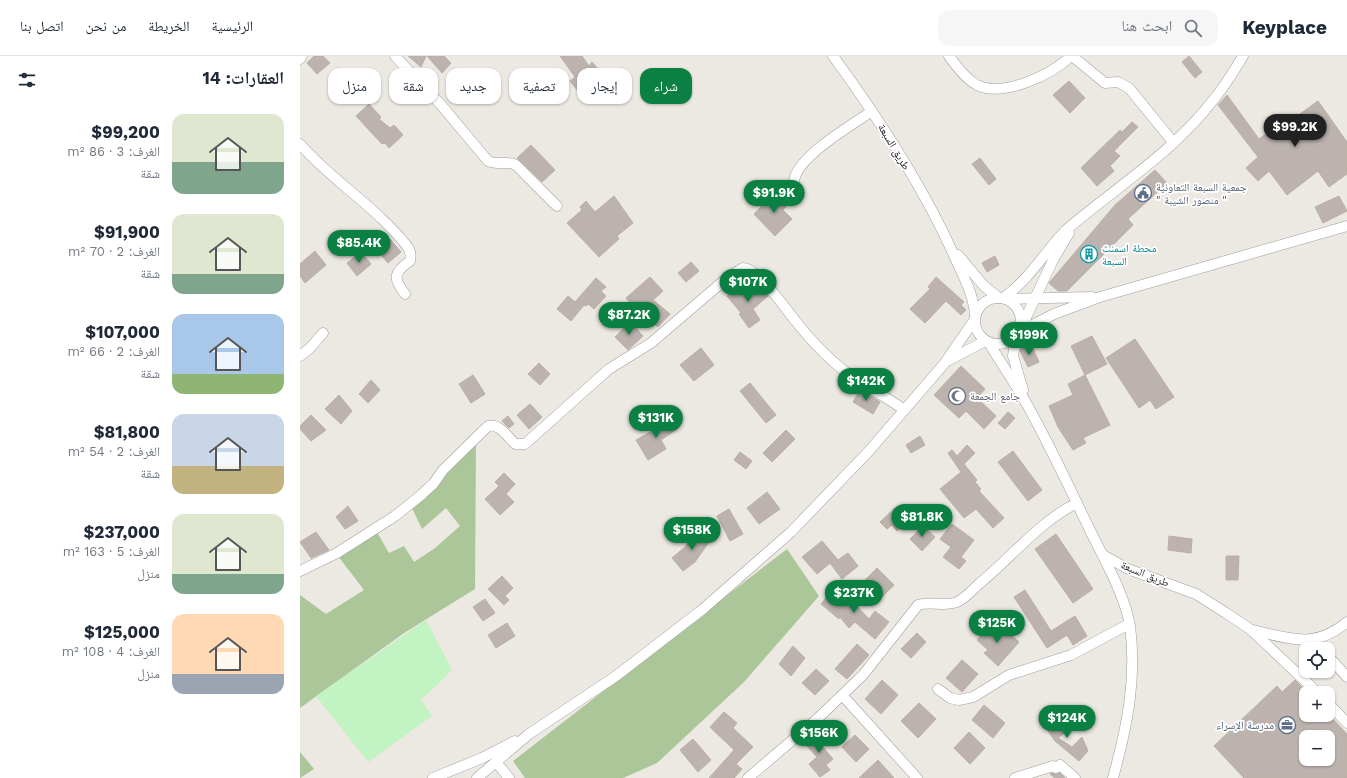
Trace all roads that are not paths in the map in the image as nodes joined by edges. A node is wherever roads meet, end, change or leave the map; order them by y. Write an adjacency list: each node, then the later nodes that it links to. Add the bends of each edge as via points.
1 (302, 56): 7 (street)
2 (395, 56): 12 (street, via 442,106 488,161 508,161 516,165)
3 (833, 56): 8 (street, طريق السبعة)
4 (949, 56): 5 (street, via 977,85 990,88 1035,79)
5 (1072, 56): 9 (street, via 1105,83 1118,82 1129,88)
6 (1243, 56): 9 (street, via 1214,100)
7 (300, 59)
8 (872, 111): 11 (street, via 806,160 794,178); 15 (street, طريق السبعة)
9 (1173, 142): 13 (street)
10 (300, 144): 16 (street, via 330,174 364,201 409,249 410,261 398,270 396,277)
11 (794, 192)
12 (557, 206)
13 (1076, 222): 18 (street, via 1053,260); 19 (street, via 1054,243 1025,280)
14 (1347, 226): 17 (street)
15 (949, 243): 19 (street, via 984,286); 20 (street, via 971,293 975,305)
16 (405, 294)
17 (1100, 297): 18 (street); 22 (street, via 1054,314)
18 (1035, 298): 19 (street); 22 (street)
19 (1003, 299): 20 (street, via 984,303); 22 (street, via 1014,304 1019,311 1021,320)
20 (975, 318): 23 (street, via 978,334); 25 (street)
21 (323, 333): 24 (street)
22 (1018, 333): 23 (street, via 1003,344); 26 (street, via 1014,349 1015,365)
23 (987, 342): 25 (street); 26 (street)
24 (300, 356)
25 (944, 364): 27 (street)
26 (1029, 407): 28 (street)
27 (903, 409): 30 (street, via 834,362 794,320 767,284 748,268 743,268 727,278 651,343 609,369 525,444 515,444 498,427 488,426 448,465 434,483 395,516 337,553); 42 (street, via 827,496 744,574 616,676)
28 (1077, 503): 29 (street); 39 (street, via 1050,520 962,599 948,604 918,605 863,675)
29 (1103, 555): 32 (street); 33 (street, طريق السبعة, via 1128,569 1196,594)
30 (300, 571)
31 (1347, 622): 34 (street, via 1334,632)
32 (1129, 624): 38 (street, via 1071,655 1009,675 973,697 959,700 950,698); 51 (street, via 1132,694 1124,740)
33 (1250, 629): 34 (street); 37 (street, طريق السبعة)
34 (1313, 640)
35 (1335, 663): 36 (street)
36 (1347, 676)
37 (1311, 686)
38 (938, 688)
39 (843, 696): 47 (street); 48 (street)
40 (1335, 710): 41 (street)
41 (1347, 723)
42 (529, 734): 43 (street); 44 (street, via 482,758)
43 (496, 762): 45 (street); 46 (street)
44 (433, 778)
45 (476, 778)
46 (509, 778)
47 (748, 778)
48 (917, 778)
49 (1015, 778): 50 (street, via 1060,765)
50 (1076, 778)
51 (1113, 778)

